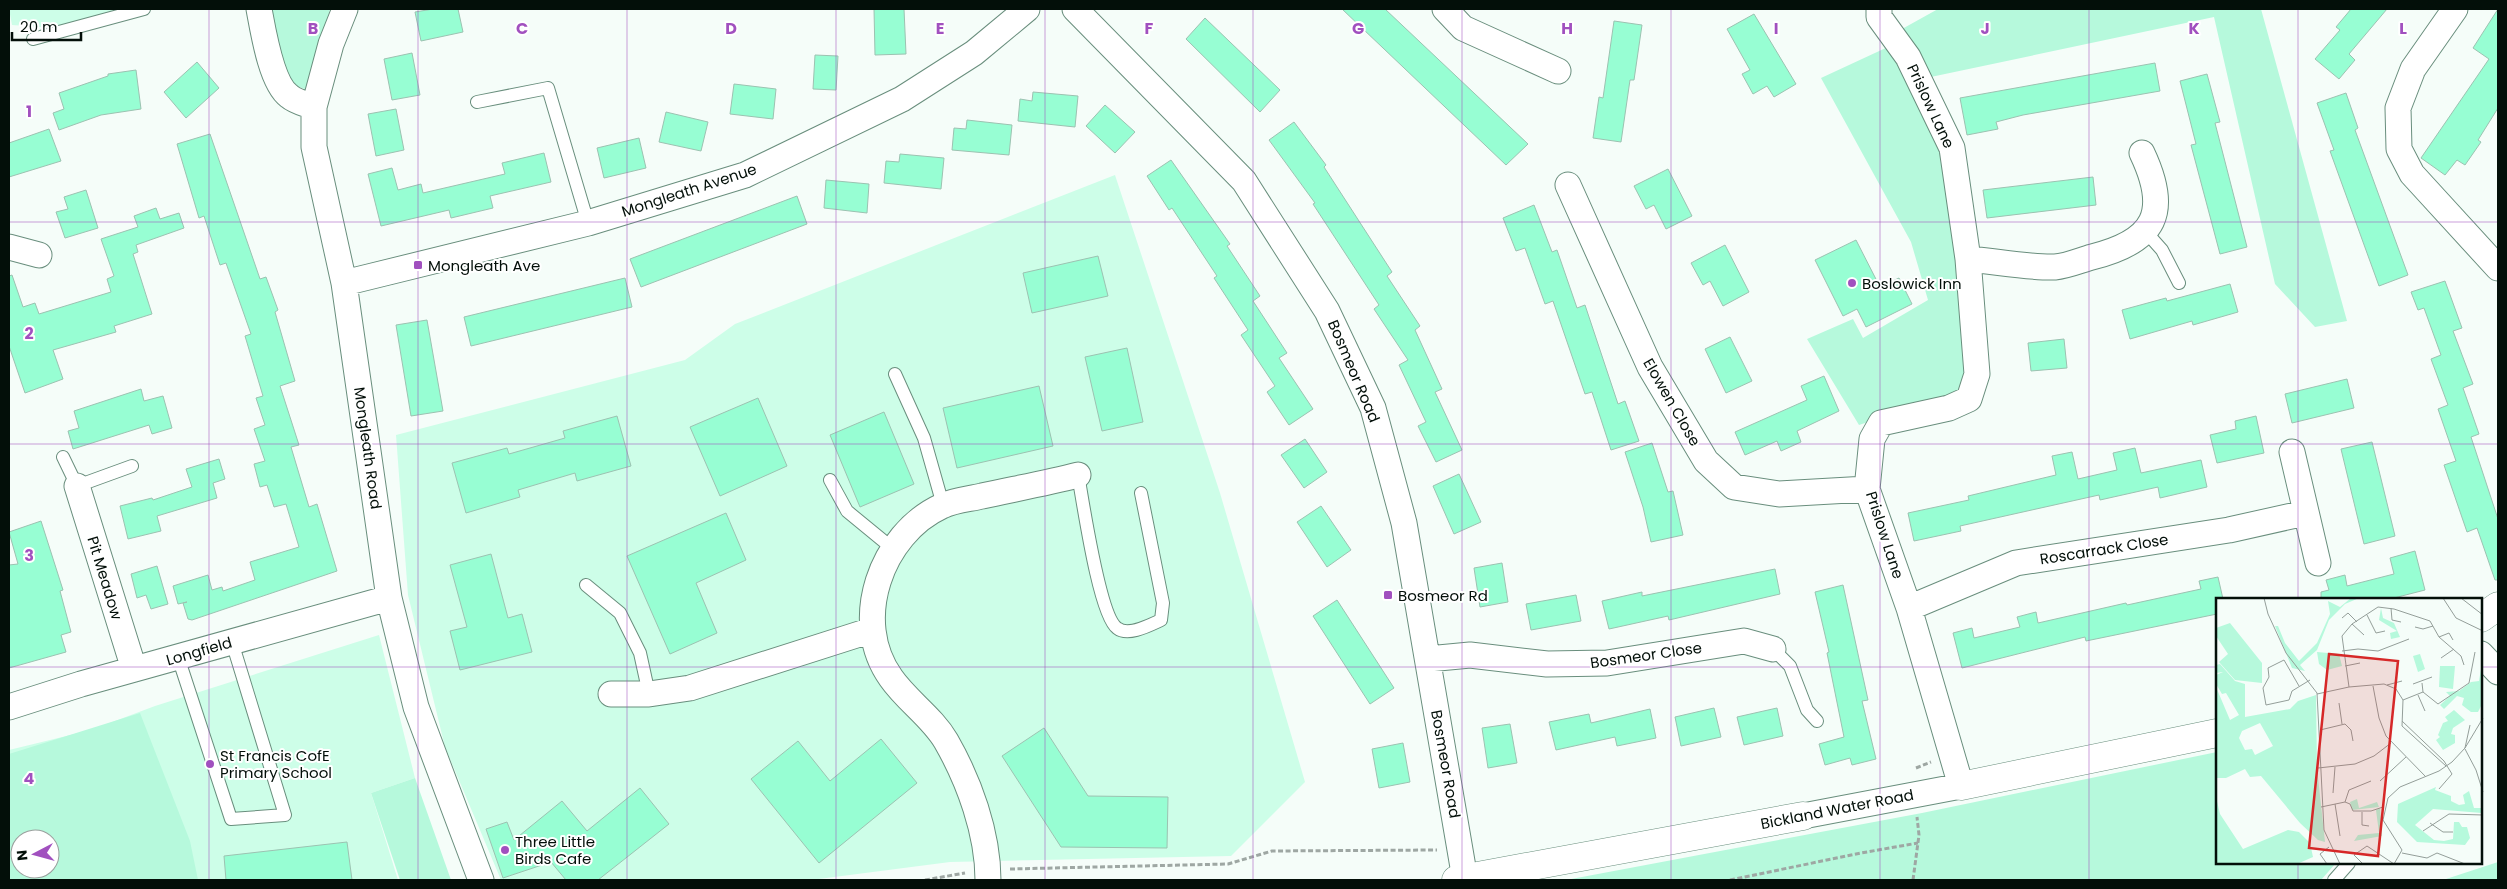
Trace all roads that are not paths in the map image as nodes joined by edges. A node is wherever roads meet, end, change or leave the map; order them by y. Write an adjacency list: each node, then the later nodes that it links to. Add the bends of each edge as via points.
1 (144, 9): 9 (lane)
2 (259, 9): 12 (street, via 264,38 278,80 288,96)
3 (345, 9): 12 (street, Mongleath Road, via 331,44)
4 (1027, 9): 15 (street, Mongleath Avenue, via 974,53 902,99 745,175)
5 (1075, 9): 46 (street, Bosmeor Road, via 1244,181 1327,311 1373,408 1404,523)
6 (1445, 9): 10 (street, via 1463,28)
7 (1879, 9): 19 (street, Prislow Lane, via 1879,17 1908,57 1952,148)
8 (2455, 9): 20 (street, via 2413,69 2398,108 2399,149 2412,174)
9 (33, 39)
10 (1558, 71)
11 (477, 102): 15 (lane, via 548,88)
12 (314, 107): 21 (street, Mongleath Road, via 314,147)
13 (2142, 152): 16 (street, via 2152,174 2157,209)
14 (1568, 185): 30 (street, Elowen Close, via 1650,367 1706,461 1734,487 1779,494)
15 (588, 223): 21 (street, Mongleath Avenue)
16 (2146, 232): 19 (street, via 2113,252 2056,267); 22 (lane, via 2162,250)
17 (9, 247): 18 (street)
18 (39, 255)
19 (1968, 259): 30 (street, Prislow Lane, via 1977,374 1969,399 1949,408 1881,423 1872,439)
20 (2498, 268)
21 (344, 283): 37 (street, Mongleath Road)
22 (2179, 283)
23 (895, 374): 32 (lane, via 924,438)
24 (2292, 452): 33 (street)
25 (63, 457): 29 (lane, Pit Meadow)
26 (132, 466): 29 (lane)
27 (1078, 475): 31 (lane, via 1103,600 1110,620 1116,628 1124,631 1145,628 1161,620 1163,603); 32 (street)
28 (830, 480): 34 (lane, via 847,511)
29 (77, 486): 47 (street, Pit Meadow)
30 (1868, 489): 39 (street, Prislow Lane)
31 (1141, 493)
32 (944, 505): 34 (street, via 916,520)
33 (2305, 513): 35 (street); 39 (street, Roscarrack Close, via 2229,530 2016,562)
34 (892, 548): 41 (street, via 875,590)
35 (2318, 564)
36 (586, 585): 50 (lane, via 620,613 640,653)
37 (389, 598): 42 (street, Longfield); 58 (street, Mongleath Road, via 416,707)
38 (2498, 606): 40 (street)
39 (1909, 608): 54 (street, Prislow Lane)
40 (2482, 617)
41 (872, 630): 50 (street, via 690,688); 57 (street, via 890,678 945,740 964,779 980,822)
42 (232, 642): 45 (street, Longfield); 45 (lane, via 285,815 231,819)
43 (1773, 650): 46 (street, Bosmeor Close, via 1744,641 1607,663 1548,664 1470,655); 52 (lane, via 1790,666 1808,710)
44 (2482, 655): 48 (street)
45 (178, 657): 47 (street, Longfield)
46 (1428, 659): 59 (street, Bosmeor Road, via 1460,850)
47 (134, 669): 51 (street, Longfield)
48 (2498, 672)
49 (612, 694): 50 (street)
50 (649, 694)
51 (9, 707)
52 (1817, 720)
53 (2216, 733): 54 (street, Bickland Water Road)
54 (1961, 786): 55 (street, Bickland Water Road)
55 (1802, 816): 59 (street, Bickland Water Road)
56 (2348, 864): 60 (lane)
57 (988, 875)
58 (481, 880)
59 (1461, 880)
60 (2334, 880)

